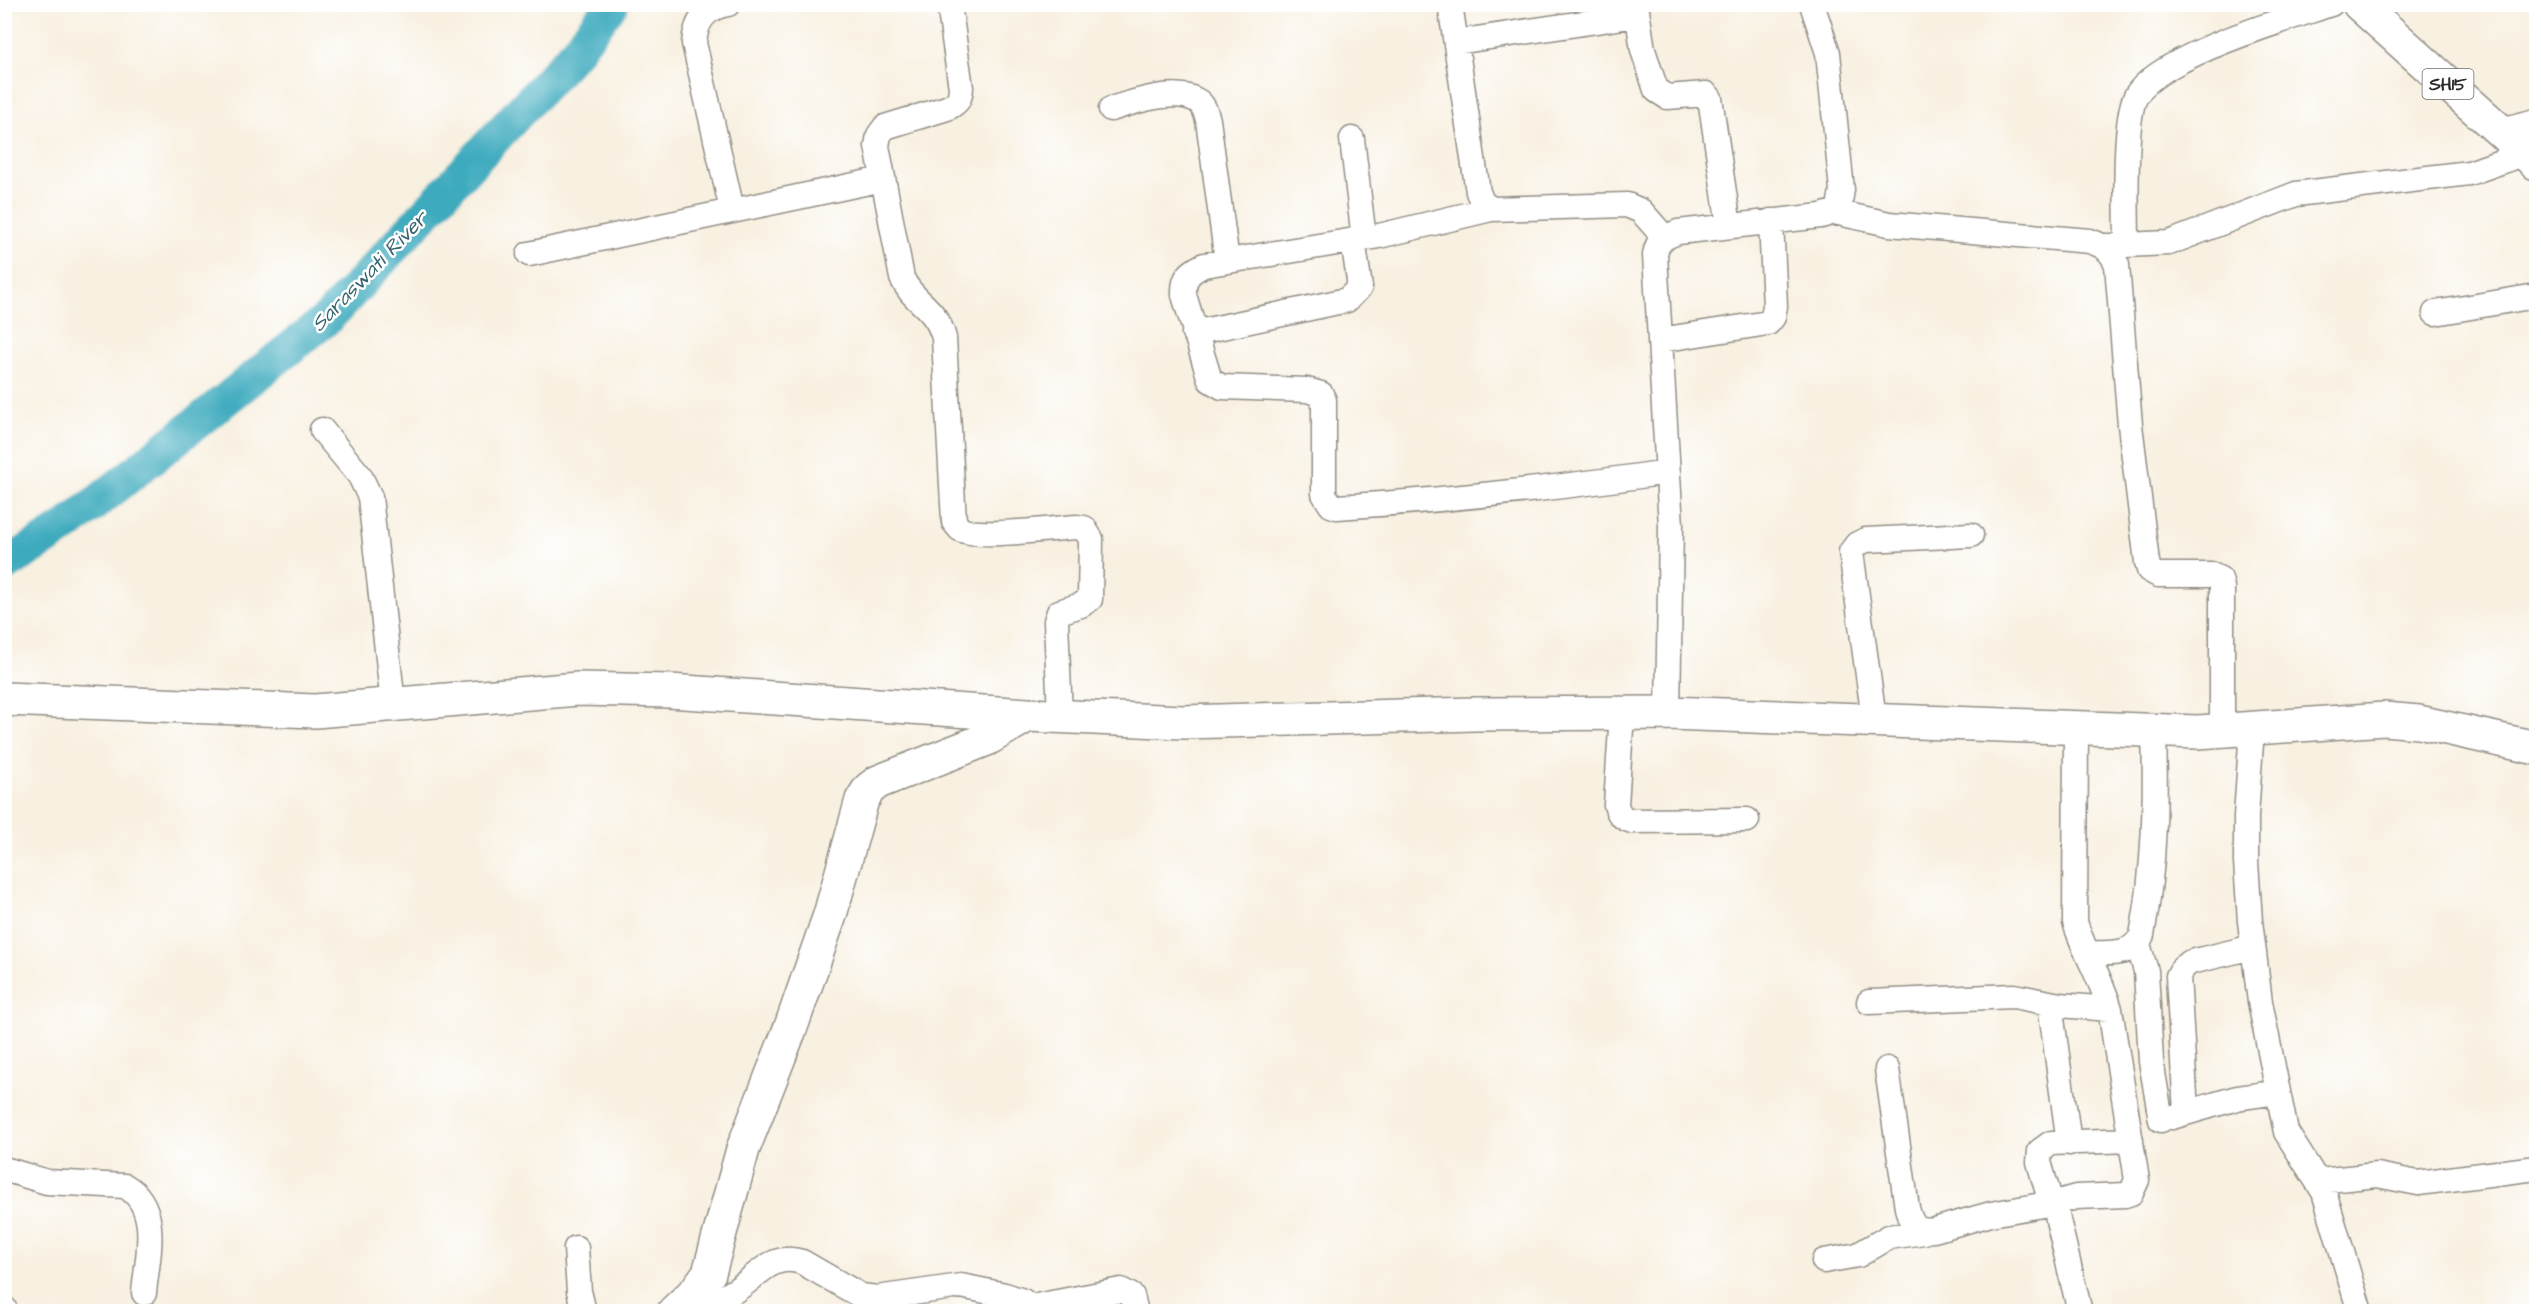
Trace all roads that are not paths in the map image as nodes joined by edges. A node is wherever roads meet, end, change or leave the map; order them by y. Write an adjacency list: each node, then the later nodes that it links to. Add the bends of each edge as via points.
1 (728, 4): 16 (street, via 700,18 694,43)
2 (949, 4): 14 (street, via 960,98 947,108 885,127 877,146)
3 (1450, 4): 8 (street)
4 (1812, 4): 17 (street, via 1830,69 1842,190 1839,208)
5 (2331, 4): 22 (street, via 2206,50 2158,72 2144,84 2135,96 2129,122)
6 (2370, 8): 11 (street, SH15)
7 (1637, 10): 8 (street); 19 (street, via 1643,50 1660,95 1706,94 1710,98)
8 (1456, 42): 15 (street, via 1478,192)
9 (1111, 109): 24 (street, via 1142,99 1177,96 1197,100 1205,108)
10 (2536, 121): 11 (street)
11 (2500, 130): 13 (street, SH15)
12 (1352, 139): 21 (street)
13 (2531, 158): 22 (street, via 2469,173 2296,194 2184,239 2153,245)
14 (883, 179): 16 (street); 37 (street, via 902,278 936,316 944,338 954,522 969,532 1077,526 1084,528 1091,539 1090,599 1059,612 1056,621)
15 (1491, 209): 20 (street, via 1627,205 1641,211); 21 (street)
16 (732, 210): 23 (street)
17 (1834, 212): 18 (street); 22 (street, via 1889,224)
18 (1771, 222): 19 (street); 28 (street, via 1775,306 1768,323)
19 (1729, 226): 20 (street)
20 (1664, 237): 28 (street, via 1657,244 1655,255)
21 (1359, 239): 24 (street); 27 (street, via 1360,287 1347,300)
22 (2115, 245): 41 (street, via 2130,425 2147,562 2153,573 2212,575 2220,579)
23 (529, 254)
24 (1227, 261): 27 (street, via 1204,265 1187,275 1184,295)
25 (2536, 296): 26 (street)
26 (2435, 313)
27 (1194, 333): 30 (street, via 1210,380 1222,387 1307,390 1321,394 1324,494 1336,507 1435,501)
28 (1660, 340): 30 (street)
29 (322, 430): 33 (street, via 360,476 370,497)
30 (1668, 472): 35 (street)
31 (1971, 535): 38 (street, via 1866,540 1851,552)
32 (4, 699): 33 (street, via 315,711)
33 (393, 704): 36 (street, via 578,689)
34 (1622, 713): 35 (street); 37 (street, via 1183,722); 43 (street, via 1616,805 1624,819)
35 (1668, 713): 38 (street)
36 (1028, 715): 37 (street); 64 (street, via 987,740 868,789 830,915 743,1149 709,1273)
37 (1060, 716)
38 (1874, 719): 39 (street)
39 (2076, 727): 40 (street); 46 (street, via 2074,904 2075,922)
40 (2154, 730): 41 (street); 44 (street, via 2152,850 2145,921)
41 (2237, 730): 42 (street, via 2384,719 2419,722); 45 (street)
42 (2536, 748)
43 (1748, 820)
44 (2138, 944): 46 (street, via 2131,950); 53 (street, via 2146,971 2151,1061)
45 (2253, 947): 51 (street); 52 (street, via 2191,962 2182,967 2178,976)
46 (2088, 953): 49 (street)
47 (1869, 1002): 48 (street, via 2005,996)
48 (2050, 1004): 49 (street); 55 (street)
49 (2110, 1009): 54 (street)
50 (1887, 1069): 60 (street, via 1907,1208 1911,1222)
51 (2278, 1092): 52 (street); 58 (street, via 2289,1138)
52 (2186, 1112): 53 (street)
53 (2161, 1120): 54 (street)
54 (2130, 1134): 55 (street); 59 (street, via 2137,1180 2132,1193)
55 (2069, 1143): 59 (street, via 2051,1143 2040,1151 2040,1162)
56 (2536, 1168): 58 (street, via 2418,1183 2377,1175)
57 (4, 1169): 63 (street, via 47,1182 117,1185 134,1191 146,1206 149,1224)
58 (2319, 1181): 66 (street)
59 (2055, 1202): 60 (street); 69 (street)
60 (1924, 1232): 62 (street, via 1889,1237 1858,1255)
61 (576, 1248): 67 (street)
62 (1824, 1261)
63 (144, 1293)
64 (681, 1305): 65 (street, via 727,1296 783,1258 802,1262 861,1296 877,1298 961,1286 1005,1295)
65 (1032, 1309): 68 (street, via 1121,1290 1132,1296)
66 (2353, 1309)
67 (584, 1311)
68 (1136, 1311)
69 (2079, 1311)

